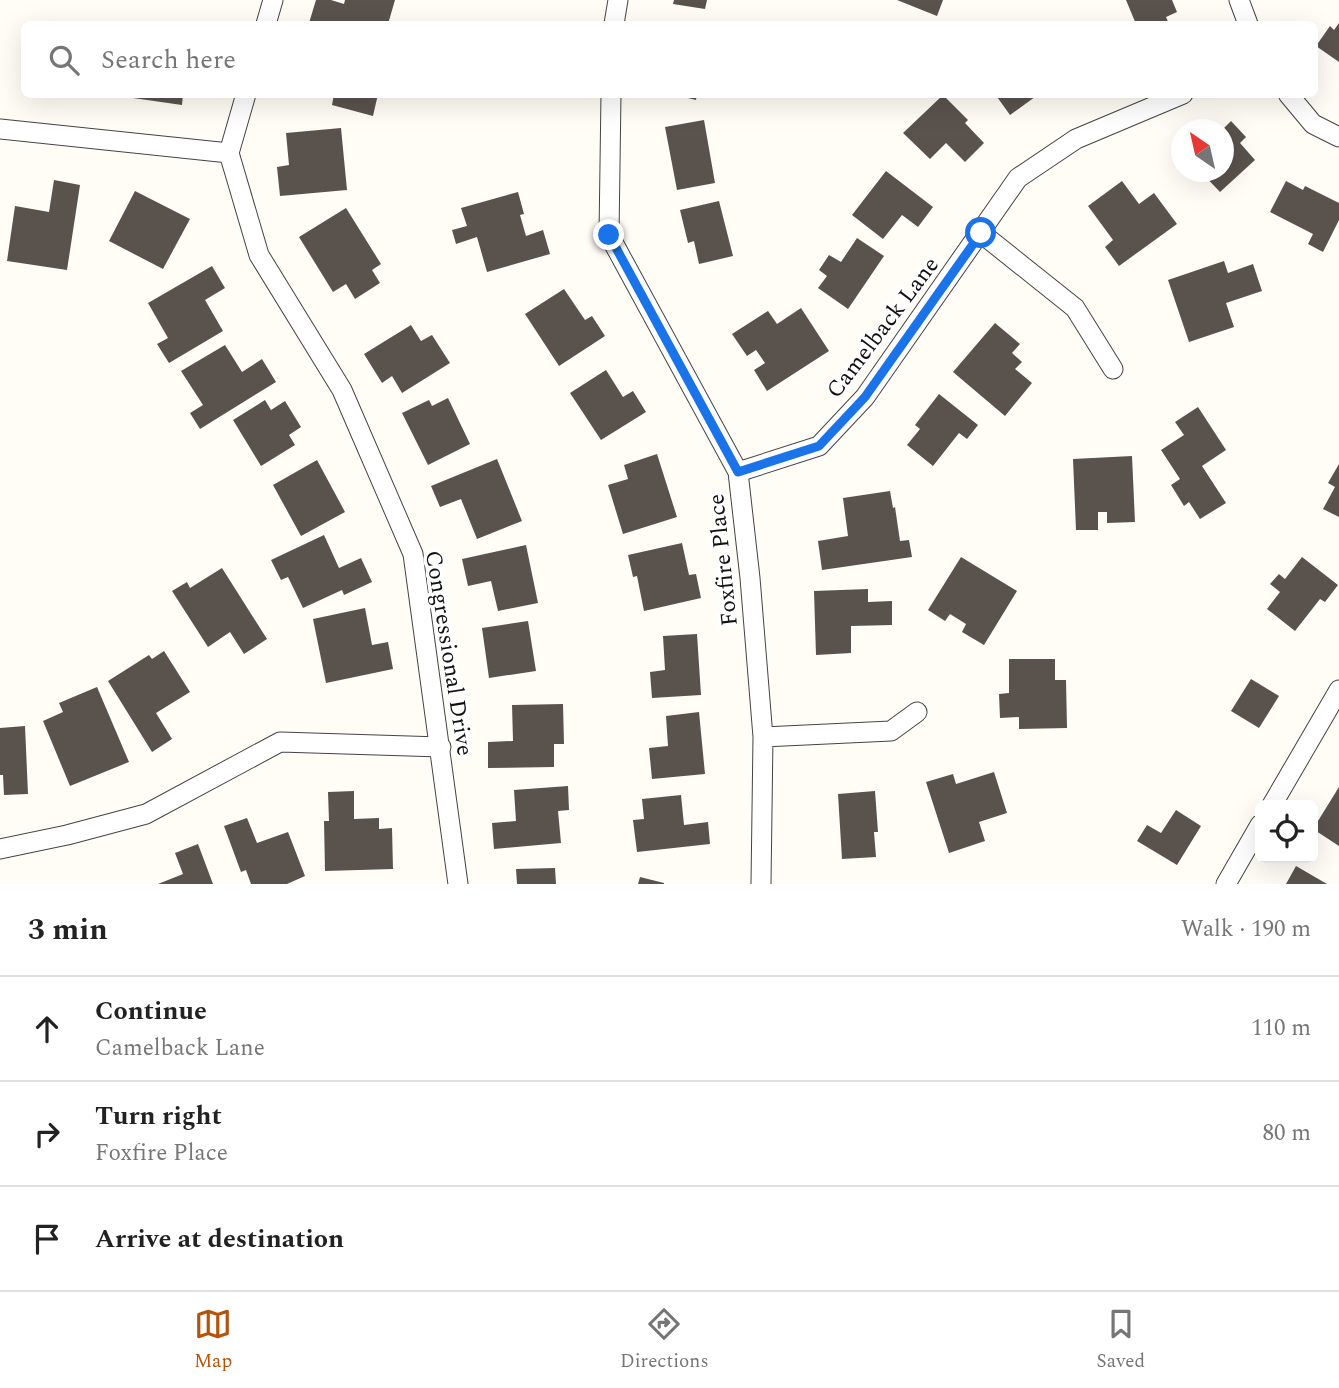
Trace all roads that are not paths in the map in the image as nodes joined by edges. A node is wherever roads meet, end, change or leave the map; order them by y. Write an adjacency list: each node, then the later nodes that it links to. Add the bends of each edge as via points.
1 (273, 0): 4 (street)
2 (618, 0): 5 (street)
3 (1240, 0): 6 (street)
4 (267, 21)
5 (614, 21)
6 (1247, 21)
7 (245, 98): 13 (street)
8 (611, 98): 16 (street, Foxfire Place, via 609,235)
9 (1173, 98): 14 (street, Camelback Lane, via 1076,139 1018,178)
10 (1291, 98): 12 (street, via 1313,124)
11 (0, 129): 13 (street)
12 (1339, 137)
13 (229, 153): 20 (street, Congressional Drive, via 258,255 342,390 413,554)
14 (981, 233): 15 (street, via 1075,309); 16 (street, Camelback Lane, via 865,397 819,446)
15 (1113, 369)
16 (738, 472): 19 (street, Foxfire Place)
17 (1339, 690): 21 (street)
18 (917, 712): 19 (street, via 891,731)
19 (763, 737): 25 (street, Foxfire Place)
20 (441, 747): 23 (street, via 280,742 146,814); 24 (street, Congressional Drive)
21 (1275, 800)
22 (1255, 834): 26 (street)
23 (0, 849)
24 (458, 884)
25 (761, 884)
26 (1226, 884)

